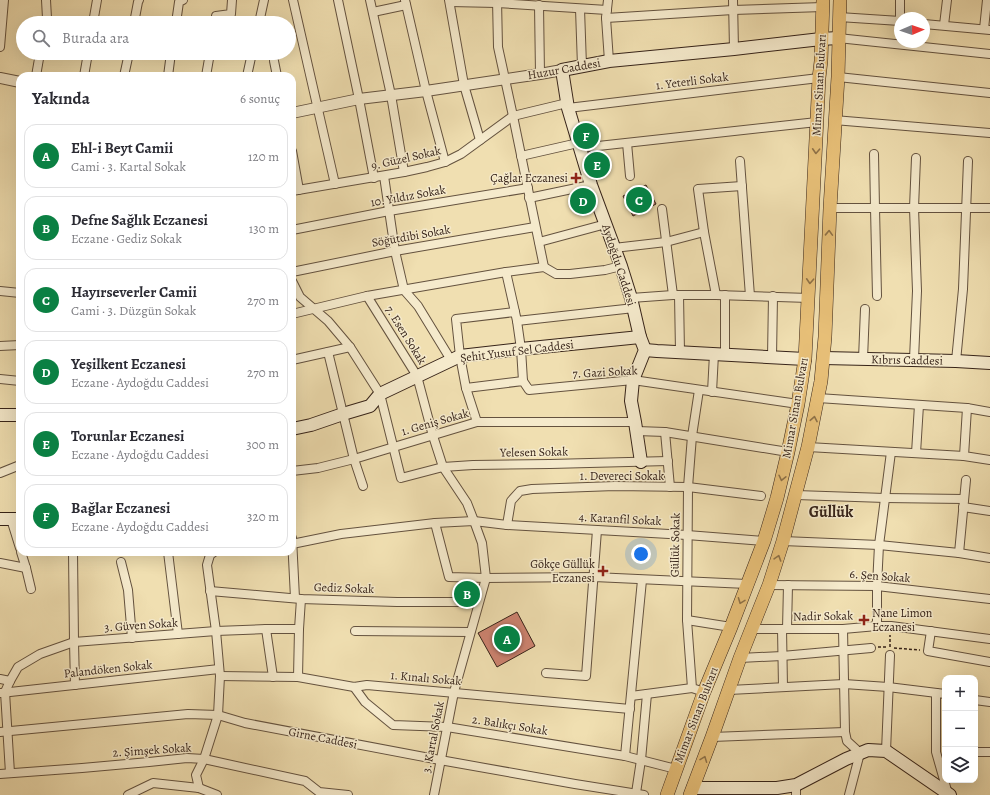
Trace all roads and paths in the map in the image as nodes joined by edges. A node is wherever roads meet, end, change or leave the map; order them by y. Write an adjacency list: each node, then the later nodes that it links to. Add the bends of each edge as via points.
1 (4, 0): 40 (street)
2 (46, 0): 27 (street)
3 (97, 0): 28 (street)
4 (139, 0): 29 (street)
5 (232, 0): 31 (street, via 231,14)
6 (264, 0): 32 (street)
7 (293, 0): 73 (street)
8 (338, 0): 71 (street)
9 (370, 0): 24 (street)
10 (608, 0): 26 (street)
11 (733, 0): 23 (street)
12 (840, 0): 33 (main road, Mimar Sinan Bulvarı)
13 (900, 0): 25 (street)
14 (947, 0): 36 (street)
15 (987, 0): 37 (street)
16 (181, 1): 30 (street)
17 (450, 1): 18 (street); 67 (street)
18 (497, 1): 21 (street); 65 (street, via 498,47)
19 (406, 2): 24 (street); 68 (street)
20 (825, 2): 23 (street); 33 (main road, via 832,26); 39 (main road, Mimar Sinan Bulvarı)
21 (539, 5): 22 (street); 61 (street)
22 (580, 9): 26 (street); 52 (street)
23 (733, 10): 26 (street); 41 (street)
24 (373, 12): 70 (street)
25 (900, 12)
26 (607, 14): 49 (street)
27 (47, 16)
28 (94, 16)
29 (135, 16)
30 (178, 16)
31 (216, 16)
32 (261, 16)
33 (839, 17): 34 (street); 38 (main road, Mimar Sinan Bulvarı)
34 (894, 21)
35 (930, 24): 36 (street)
36 (944, 25): 37 (street)
37 (987, 30)
38 (838, 38): 39 (main road, Huzur Caddesi); 42 (street); 62 (main road, Mimar Sinan Bulvarı)
39 (821, 39): 41 (main road, Huzur Caddesi); 50 (main road, Mimar Sinan Bulvarı)
40 (0, 47)
41 (734, 49): 49 (main road, Huzur Caddesi)
42 (990, 54)
43 (39, 60): 54 (street)
44 (87, 60): 55 (street)
45 (127, 60): 56 (street)
46 (170, 60): 57 (street)
47 (209, 60): 58 (street)
48 (250, 60): 59 (street)
49 (609, 61): 52 (main road, Huzur Caddesi)
50 (821, 61): 64 (main road, Mimar Sinan Bulvarı); 76 (main road, via 824,49 828,48 831,51 829,101)
51 (274, 62): 60 (street)
52 (582, 66): 53 (main road, Huzur Caddesi)
53 (562, 70): 61 (street, Huzur Caddesi); 72 (main road, Aydoğdu Caddesi)
54 (37, 72)
55 (85, 72)
56 (125, 72)
57 (169, 72)
58 (207, 72)
59 (248, 72)
60 (276, 72)
61 (540, 74): 65 (street, Huzur Caddesi)
62 (838, 77): 69 (street); 76 (main road, Mimar Sinan Bulvarı)
63 (0, 78): 66 (street)
64 (819, 78): 72 (street, 1. Yeterli Sokak); 77 (main road, Mimar Sinan Bulvarı)
65 (505, 79): 67 (street, Huzur Caddesi); 75 (street)
66 (16, 81)
67 (464, 86): 68 (street, Huzur Caddesi); 79 (street)
68 (426, 91): 70 (street, Huzur Caddesi); 87 (street)
69 (990, 93)
70 (391, 95): 71 (street, Huzur Caddesi); 88 (street)
71 (359, 99): 73 (street, Huzur Caddesi); 91 (street)
72 (567, 105): 75 (street, 1. Yeterli Sokak); 81 (main road, Aydoğdu Caddesi)
73 (318, 107): 74 (street, Huzur Caddesi); 92 (street)
74 (296, 111)
75 (513, 116): 79 (street, 9. Güzel Sokak); 83 (street)
76 (834, 120): 78 (street); 98 (main road, Mimar Sinan Bulvarı)
77 (817, 122): 80 (street); 128 (main road, Mimar Sinan Bulvarı, one-way to 128)
78 (990, 133)
79 (480, 140): 87 (street, 9. Güzel Sokak, via 461,154)
80 (627, 142): 81 (street); 90 (street)
81 (579, 145): 83 (street); 93 (main road, Aydoğdu Caddesi)
82 (874, 154): 99 (street)
83 (521, 156): 95 (street)
84 (916, 158): 100 (street)
85 (740, 161): 94 (street)
86 (968, 161): 103 (street)
87 (444, 162): 88 (street, 9. Güzel Sokak)
88 (404, 172): 89 (street, 9. Güzel Sokak)
89 (384, 176): 91 (street, 9. Güzel Sokak); 104 (street)
90 (630, 176)
91 (374, 178): 92 (street, 9. Güzel Sokak)
92 (335, 184): 96 (street, 9. Güzel Sokak)
93 (591, 185): 97 (street); 105 (main road, Aydoğdu Caddesi)
94 (742, 186): 108 (street, via 698,189); 125 (street)
95 (528, 188): 97 (street); 104 (street, 10. Yıldız Sokak)
96 (296, 190)
97 (530, 198): 106 (street)
98 (830, 208): 99 (street); 146 (main road, Mimar Sinan Bulvarı, one-way to 98)
99 (875, 208): 100 (street); 127 (street)
100 (914, 208): 103 (street); 150 (street, via 917,291)
101 (990, 208): 103 (street)
102 (662, 209): 110 (street)
103 (966, 209): 151 (street, via 963,289)
104 (389, 211): 107 (street, 10. Yıldız Sokak); 112 (street)
105 (606, 224): 109 (street); 111 (main road, Aydoğdu Caddesi)
106 (535, 227): 109 (street); 112 (street, Söğütdibi Sokak)
107 (296, 229)
108 (704, 232): 110 (street); 122 (street)
109 (539, 242): 114 (street)
110 (666, 242): 111 (street); 121 (street)
111 (614, 248): 113 (main road, Aydoğdu Caddesi)
112 (395, 251): 115 (street, Söğütdibi Sokak); 118 (street)
113 (621, 266): 114 (street, via 570,274 556,274); 129 (main road, Aydoğdu Caddesi)
114 (544, 267): 116 (street)
115 (296, 271)
116 (506, 272): 118 (street); 132 (street)
117 (296, 289): 130 (street, via 300,297)
118 (404, 290): 124 (street); 145 (street)
119 (0, 291): 120 (street)
120 (16, 293)
121 (676, 295): 122 (street); 129 (street); 142 (street)
122 (716, 295): 123 (street)
123 (725, 295): 125 (street); 143 (street)
124 (367, 296): 130 (street); 153 (street, 7. Esen Sokak)
125 (750, 296): 126 (street)
126 (773, 296): 128 (street); 144 (street)
127 (878, 296)
128 (809, 298): 149 (main road, Mimar Sinan Bulvarı)
129 (633, 303): 134 (street); 135 (main road, Aydoğdu Caddesi)
130 (313, 308): 133 (street); 138 (street)
131 (865, 308): 147 (street)
132 (515, 312): 134 (street); 145 (street, via 456,319)
133 (296, 313)
134 (517, 321): 139 (street)
135 (640, 337): 139 (main road, Şehit Yusuf Sel Caddesi); 140 (main road, Aydoğdu Caddesi)
136 (16, 345): 137 (street)
137 (0, 346)
138 (350, 347): 141 (street); 161 (street)
139 (522, 348): 145 (main road, Şehit Yusuf Sel Caddesi); 157 (street)
140 (645, 350): 142 (main road); 155 (main road)
141 (328, 352): 148 (street); 167 (street)
142 (680, 352): 143 (main road)
143 (720, 354): 144 (main road); 160 (street)
144 (772, 357): 149 (main road)
145 (456, 358): 153 (main road, Şehit Yusuf Sel Caddesi); 158 (street)
146 (824, 358): 147 (main road, Kıbrıs Caddesi); 162 (main road, Mimar Sinan Bulvarı)
147 (863, 358): 150 (main road, Kıbrıs Caddesi)
148 (296, 359)
149 (805, 359): 163 (main road, Mimar Sinan Bulvarı)
150 (914, 359): 151 (main road, Kıbrıs Caddesi)
151 (956, 361): 152 (main road, Kıbrıs Caddesi)
152 (990, 363)
153 (417, 376): 161 (main road, Şehit Yusuf Sel Caddesi); 174 (street, 7. Esen Sokak)
154 (0, 379): 156 (street)
155 (633, 380): 157 (street, 7. Gazi Sokak, via 529,390); 159 (street, 7. Gazi Sokak); 171 (main road, via 632,401)
156 (16, 381)
157 (523, 381): 158 (street)
158 (466, 388): 170 (street)
159 (699, 390): 160 (street, 7. Gazi Sokak); 175 (street, Güllük Sokak)
160 (712, 392): 163 (street, 7. Gazi Sokak)
161 (380, 394): 167 (main road, Şehit Yusuf Sel Caddesi, via 370,406); 176 (street)
162 (818, 398): 164 (street); 177 (main road, Mimar Sinan Bulvarı, one-way to 162)
163 (798, 404): 178 (main road, Mimar Sinan Bulvarı)
164 (919, 405): 165 (street); 180 (street)
165 (967, 408): 166 (street); 181 (street)
166 (990, 412)
167 (343, 414): 172 (main road, Şehit Yusuf Sel Caddesi, via 312,426); 182 (street)
168 (0, 415): 169 (main road)
169 (16, 415)
170 (477, 422): 171 (street, 1. Geniş Sokak); 174 (street, 1. Geniş Sokak)
171 (636, 426): 173 (street, 1. Geniş Sokak); 185 (main road)
172 (296, 428)
173 (665, 432): 175 (street, 1. Geniş Sokak); 184 (street)
174 (433, 436): 176 (street, 1. Geniş Sokak); 187 (street, 7. Esen Sokak)
175 (692, 436): 178 (street, 1. Geniş Sokak); 193 (street, Güllük Sokak)
176 (393, 447): 182 (street, 1. Geniş Sokak); 187 (street, Yelesen Sokak, via 401,478)
177 (808, 447): 179 (street); 194 (main road, Mimar Sinan Bulvarı)
178 (788, 452): 207 (main road, Mimar Sinan Bulvarı, one-way to 207)
179 (891, 452): 180 (street); 196 (street)
180 (916, 453): 181 (street)
181 (964, 456): 183 (street)
182 (354, 459): 188 (street, 1. Geniş Sokak); 191 (street)
183 (990, 460)
184 (668, 461): 185 (street, Yelesen Sokak); 192 (street)
185 (641, 462): 187 (street, Yelesen Sokak)
186 (16, 467): 189 (street)
187 (443, 467): 200 (street, 7. Esen Sokak, via 467,503)
188 (296, 471)
189 (0, 473)
190 (966, 480): 197 (street)
191 (363, 486)
192 (670, 487): 193 (street, 1. Devereci Sokak); 202 (street, 1. Devereci Sokak, via 532,489 520,492 512,501)
193 (688, 487): 195 (street, 1. Devereci Sokak); 204 (street, Güllük Sokak)
194 (796, 495): 196 (street); 208 (main road, Mimar Sinan Bulvarı)
195 (761, 496)
196 (885, 498): 197 (street); 209 (street)
197 (964, 503): 198 (street); 210 (street)
198 (990, 511)
199 (10, 519): 205 (street)
200 (474, 521): 201 (street, 4. Karanfil Sokak); 202 (street, 4. Karanfil Sokak); 221 (street, 3. Kartal Sokak, via 482,543)
201 (435, 523): 206 (street, 4. Karanfil Sokak); 221 (street, via 449,577)
202 (507, 525): 203 (street, 4. Karanfil Sokak)
203 (597, 530): 204 (street, 4. Karanfil Sokak); 220 (street)
204 (687, 535): 207 (street, 4. Karanfil Sokak); 223 (street, Güllük Sokak)
205 (16, 536)
206 (296, 541)
207 (764, 541): 224 (main road, Mimar Sinan Bulvarı)
208 (783, 541): 209 (street); 225 (main road, Mimar Sinan Bulvarı, one-way to 208)
209 (879, 545): 210 (street); 227 (street)
210 (959, 553): 216 (street)
211 (22, 556): 219 (street)
212 (73, 556): 249 (street)
213 (169, 556): 246 (street)
214 (210, 556): 229 (street, via 207,565)
215 (293, 556): 230 (street)
216 (990, 558)
217 (121, 562): 247 (street, via 128,590)
218 (0, 563): 219 (street)
219 (26, 568): 228 (street)
220 (594, 577): 221 (street); 222 (street); 258 (street, via 586,676)
221 (486, 578): 232 (street, 3. Kartal Sokak)
222 (642, 580): 223 (street); 275 (street)
223 (687, 581): 224 (street); 233 (street, Güllük Sokak)
224 (747, 584): 236 (main road, Mimar Sinan Bulvarı, one-way to 236)
225 (769, 585): 226 (street, 6. Şen Sokak); 239 (main road, Mimar Sinan Bulvarı)
226 (788, 585): 227 (street, 6. Şen Sokak); 240 (street)
227 (877, 586): 231 (street, 6. Şen Sokak); 234 (street)
228 (31, 589)
229 (210, 591): 230 (street, Gediz Sokak); 242 (street)
230 (298, 599): 232 (street, Gediz Sokak); 238 (street)
231 (990, 599)
232 (478, 602): 245 (street, 3. Kartal Sokak)
233 (687, 620): 236 (street); 268 (street, Güllük Sokak)
234 (877, 626): 235 (street, Nadir Sokak); 241 (street, Nadir Sokak)
235 (891, 626): 244 (street, Nadir Sokak); 252 (path)
236 (731, 627): 268 (main road, Mimar Sinan Bulvarı)
237 (266, 629): 238 (street, 3. Güven Sokak); 242 (street, 3. Güven Sokak); 259 (street)
238 (299, 629): 260 (street)
239 (751, 629): 240 (street, Nadir Sokak); 255 (main road, Mimar Sinan Bulvarı)
240 (784, 629): 241 (street, Nadir Sokak); 254 (street)
241 (843, 629): 251 (street)
242 (216, 631): 246 (street, 3. Güven Sokak); 257 (street)
243 (355, 631): 245 (street)
244 (931, 631): 248 (street, Nadir Sokak); 253 (street)
245 (470, 632): 270 (street, 3. Kartal Sokak)
246 (178, 634): 247 (street, 3. Güven Sokak)
247 (132, 638): 249 (street, 3. Güven Sokak)
248 (990, 638)
249 (74, 642): 262 (street, 3. Güven Sokak, via 40,654 18,668); 264 (street)
250 (871, 648): 251 (street); 252 (path)
251 (843, 651): 254 (street); 263 (street)
252 (890, 651): 253 (path); 267 (street)
253 (928, 651): 256 (street)
254 (782, 656): 255 (street); 266 (street)
255 (740, 658): 269 (main road, Mimar Sinan Bulvarı)
256 (990, 662)
257 (219, 672): 259 (street, 1. Kınalı Sokak); 264 (street, Palandöken Sokak); 279 (street)
258 (546, 673)
259 (273, 677): 260 (street, 1. Kınalı Sokak)
260 (298, 677): 265 (street, 1. Kınalı Sokak)
261 (0, 679): 262 (street)
262 (10, 681): 272 (street, 3. Güven Sokak)
263 (844, 684): 266 (street); 267 (street); 282 (street)
264 (75, 685): 272 (street, Palandöken Sokak)
265 (354, 687): 270 (street, 1. Kınalı Sokak, via 367,685); 280 (street, 2. Balıkçı Sokak, via 365,702 393,725)
266 (783, 687): 269 (street)
267 (888, 687): 271 (street); 284 (street)
268 (698, 690): 274 (street); 294 (main road, Mimar Sinan Bulvarı)
269 (729, 690): 283 (main road, Mimar Sinan Bulvarı)
270 (454, 692): 278 (street, 1. Kınalı Sokak); 280 (street, 3. Kartal Sokak)
271 (936, 692): 273 (street); 285 (street)
272 (3, 693): 281 (street)
273 (942, 693)
274 (647, 694): 275 (street); 293 (street)
275 (631, 696): 278 (street)
276 (978, 700): 277 (street)
277 (990, 702)
278 (630, 709): 290 (street)
279 (218, 715): 281 (street, Girne Caddesi, via 188,714); 291 (street); 292 (street, Girne Caddesi, via 245,723)
280 (447, 727): 290 (street, 2. Balıkçı Sokak); 292 (street, 3. Kartal Sokak)
281 (4, 732): 295 (street)
282 (845, 732): 283 (street); 289 (street, via 847,741)
283 (712, 737): 299 (main road, Mimar Sinan Bulvarı, one-way to 283)
284 (886, 751): 289 (main road, via 868,750); 301 (main road)
285 (936, 752): 286 (street); 301 (street)
286 (942, 752)
287 (978, 752): 288 (street)
288 (990, 752)
289 (860, 753): 298 (main road); 307 (street)
290 (625, 756): 293 (street, 2. Balıkçı Sokak)
291 (204, 759): 295 (street, 2. Şimşek Sokak, via 187,758); 297 (street, via 196,775); 304 (street, 2. Şimşek Sokak, via 306,781 319,792)
292 (440, 760): 300 (street, Girne Caddesi); 305 (street, 3. Kartal Sokak)
293 (642, 760): 294 (street, 2. Balıkçı Sokak); 300 (street)
294 (676, 769): 306 (main road, Mimar Sinan Bulvarı)
295 (10, 773): 296 (street, 2. Şimşek Sokak)
296 (0, 774)
297 (199, 788): 302 (street, via 153,783); 303 (street)
298 (796, 790): 299 (main road, via 777,788)
299 (691, 791)
300 (640, 794)
301 (949, 794)
302 (128, 795)
303 (217, 795)
304 (348, 795)
305 (434, 795)
306 (667, 795)
307 (849, 795)

